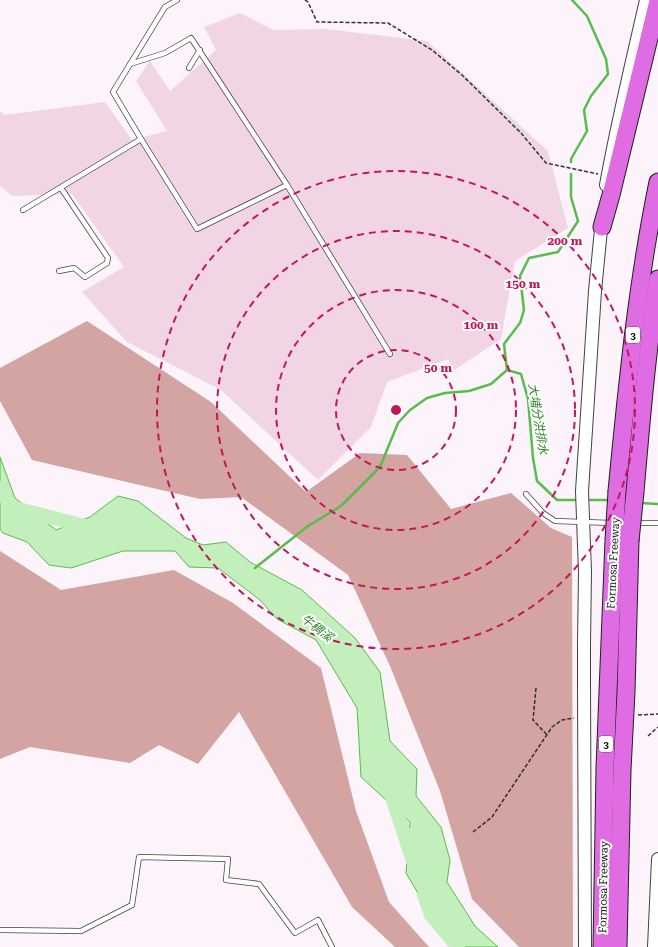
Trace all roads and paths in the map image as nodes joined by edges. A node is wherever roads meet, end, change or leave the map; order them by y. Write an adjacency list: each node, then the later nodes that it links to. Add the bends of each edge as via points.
1 (177, 0): 6 (lane, via 165,7)
2 (305, 0): 9 (path, via 316,22 388,23 432,50 462,75 521,133 546,163)
3 (646, 0): 9 (street)
4 (658, 1): 14 (highway)
5 (200, 50): 6 (lane, via 192,38 165,53); 7 (lane); 11 (lane)
6 (130, 64): 8 (lane, via 113,92)
7 (189, 68)
8 (141, 139): 11 (lane, via 197,229); 12 (lane)
9 (607, 175): 14 (street)
10 (658, 182): 35 (highway, Formosa Freeway / 3, bridge, via 635,318 617,490 606,760)
11 (287, 185): 17 (lane)
12 (61, 188): 13 (lane); 15 (lane, via 108,258 107,263 85,277 74,268)
13 (23, 210)
14 (602, 227): 19 (street, via 582,483)
15 (59, 271)
16 (658, 279): 36 (highway, Formosa Freeway / 3, bridge, via 643,400 630,541)
17 (390, 354)
18 (526, 494): 19 (lane, via 543,513 555,521)
19 (583, 523): 20 (lane); 34 (street, bridge)
20 (620, 523)
21 (628, 523): 22 (lane)
22 (658, 523)
23 (536, 688): 28 (path, via 533,720)
24 (658, 714): 25 (path)
25 (636, 715)
26 (577, 717): 28 (path, via 562,720 552,727)
27 (658, 727): 29 (path)
28 (547, 735): 30 (path, via 492,817)
29 (648, 736)
30 (473, 832)
31 (658, 859): 37 (street)
32 (0, 930): 33 (lane, via 81,931 132,905 139,857 228,859 226,880 259,884 295,933 318,920)
33 (332, 947)
34 (585, 947)
35 (602, 947)
36 (618, 947)
37 (654, 947)

